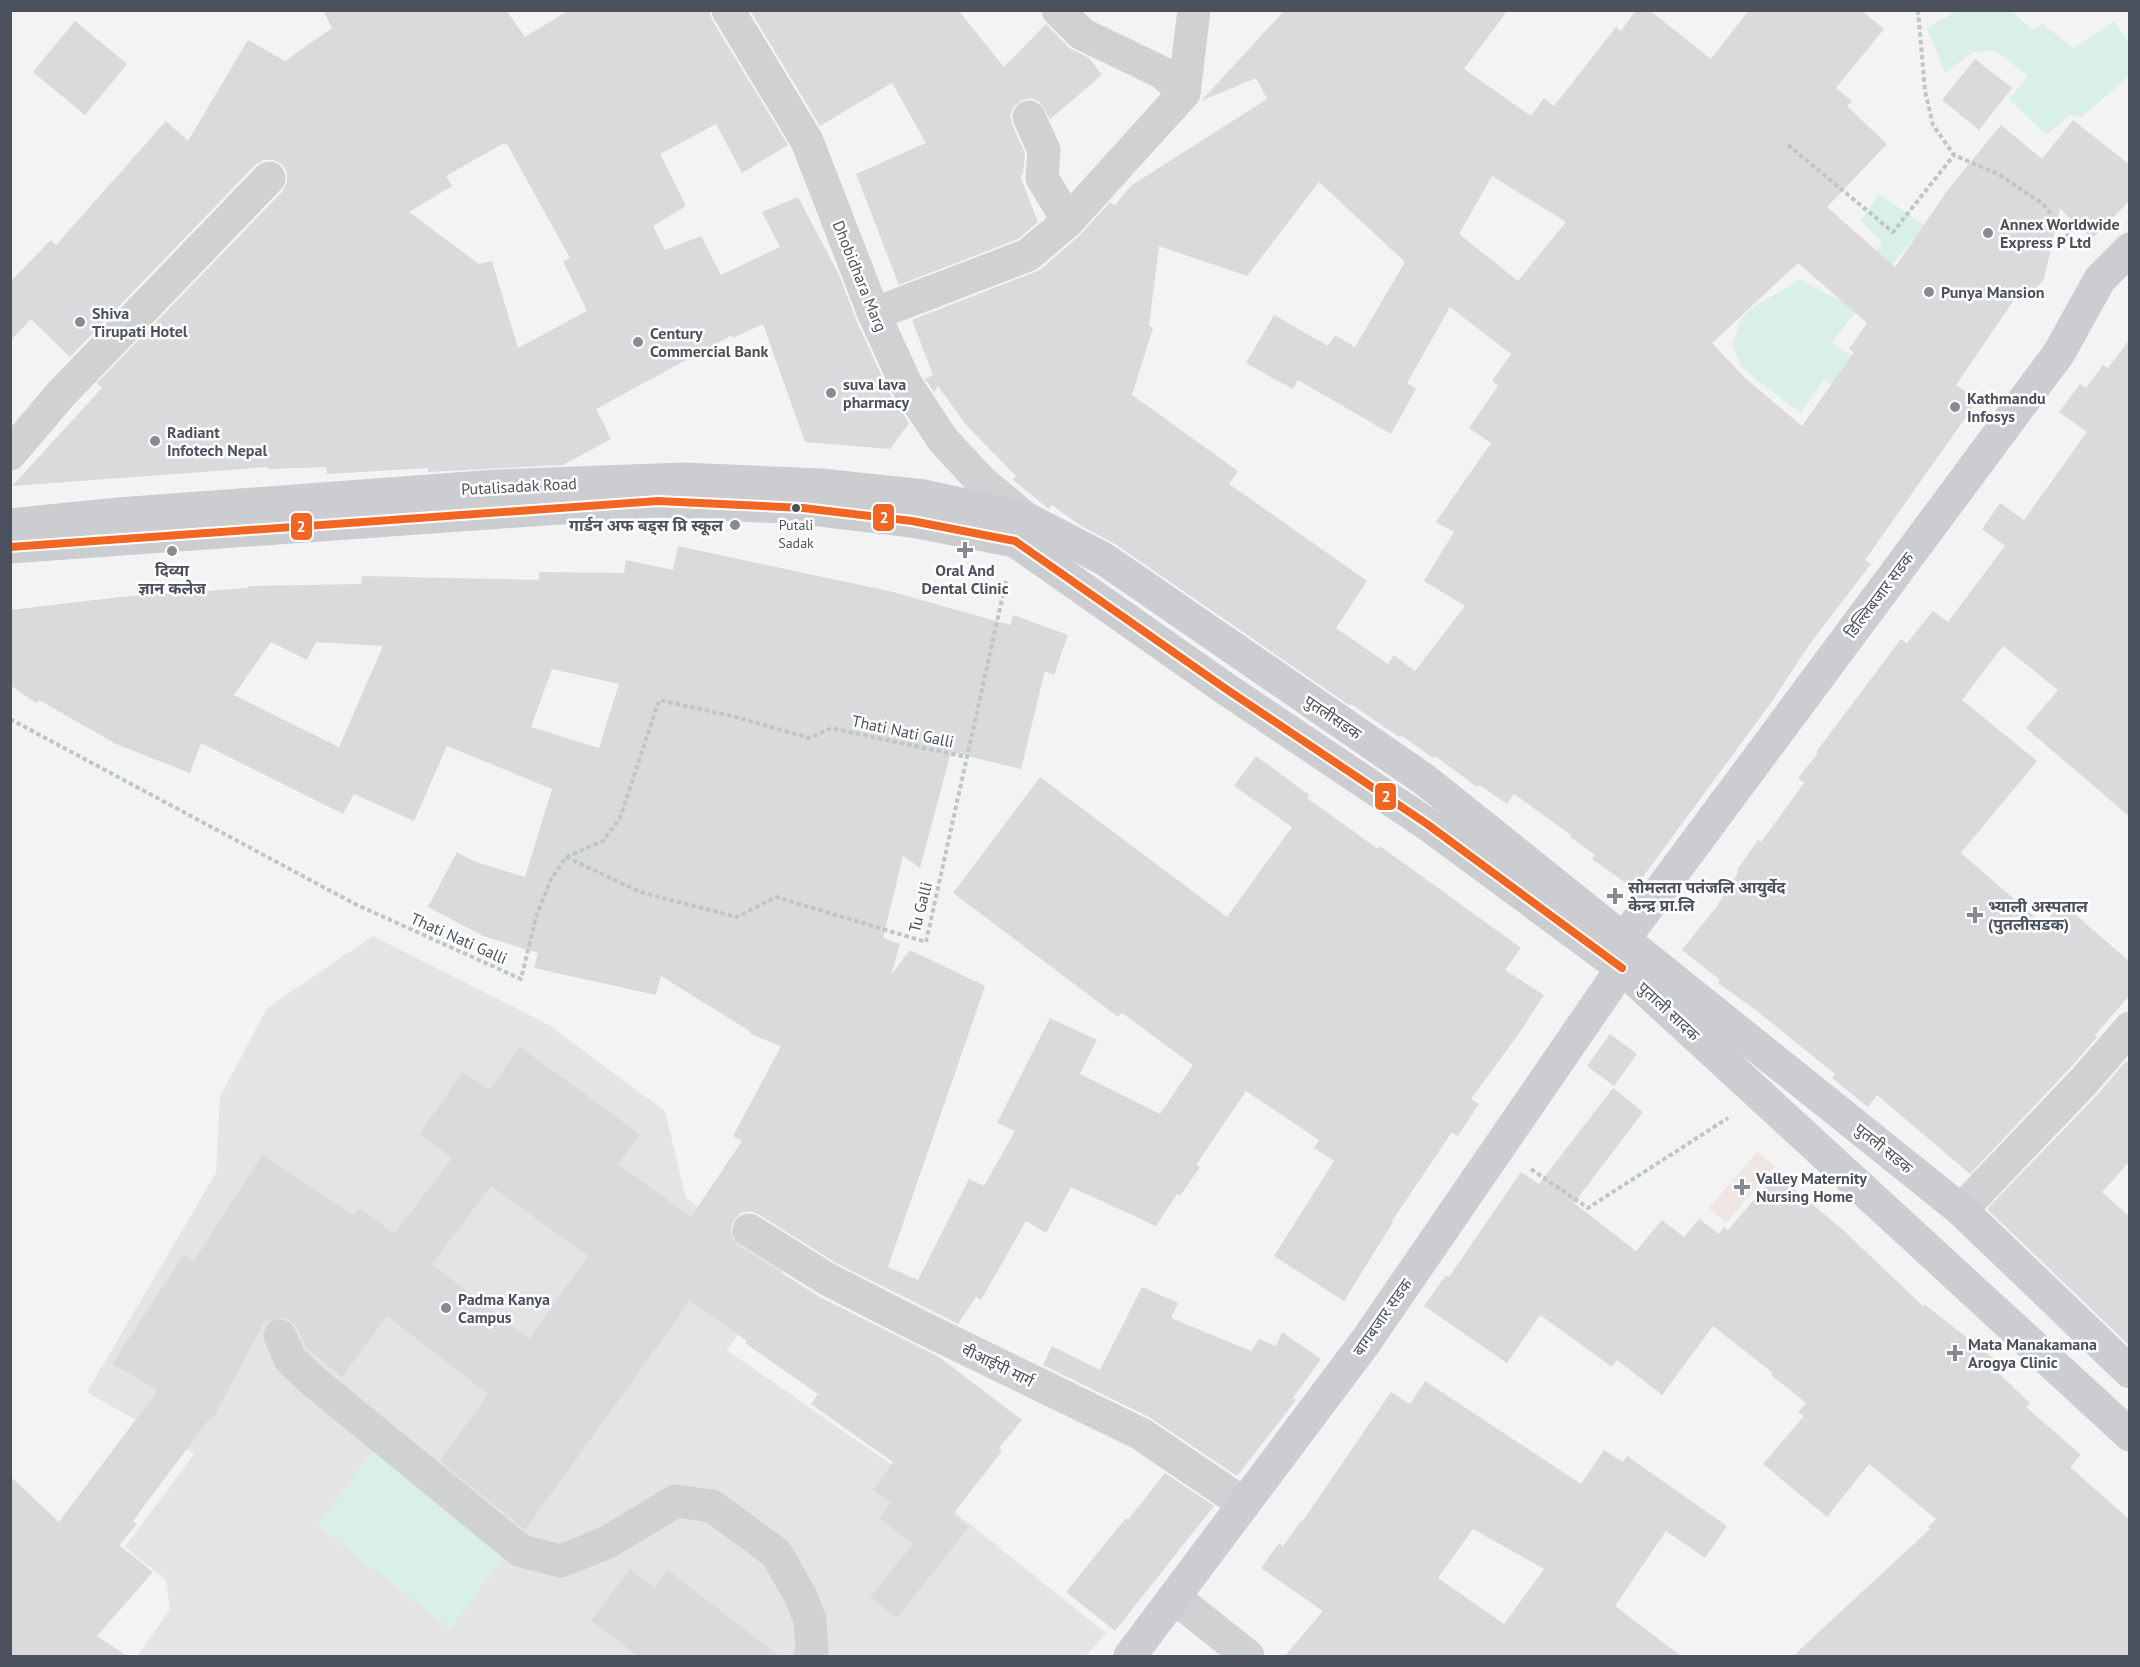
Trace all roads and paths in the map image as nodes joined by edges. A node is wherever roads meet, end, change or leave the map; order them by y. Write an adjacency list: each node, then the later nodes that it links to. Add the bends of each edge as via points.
1 (728, 10): 13 (street, Dhobidhara Marg, via 807,141)
2 (1058, 10): 5 (street, via 1082,34 1163,73)
3 (1194, 10): 5 (street)
4 (1918, 10): 8 (path, via 1925,91 1933,125)
5 (1184, 93): 10 (street)
6 (1029, 117): 10 (street, via 1044,150 1042,178)
7 (1788, 145): 8 (path, via 1893,232)
8 (1954, 156): 12 (path, via 1998,174 2043,204)
9 (270, 178): 14 (street, via 61,394)
10 (1068, 221): 13 (street, via 1028,255)
11 (2130, 249): 12 (main road, डिल्लिबजार सडक)
12 (2100, 279): 21 (main road, डिल्लिबजार सडक, via 2059,353)
13 (874, 314): 16 (street, Dhobidhara Marg, via 906,384 943,440)
14 (10, 454)
15 (10, 525): 16 (main road, Putalisadak Road, via 472,488 683,479 924,496)
16 (1020, 529): 17 (main road, via 803,508 658,501); 19 (path, Tu Galli); 21 (main road, पुतलीसडक, via 1104,559 1425,780)
17 (10, 547)
18 (10, 719): 20 (path, Thati Nati Galli, via 355,904 521,979 536,917 551,879)
19 (966, 757): 20 (path, Thati Nati Galli, via 831,728 810,738 659,700 620,818 603,841); 20 (path, Tu Galli, via 926,942 776,897 737,917 640,892)
20 (566, 856)
21 (1623, 954): 23 (main road, पुताली सादक); 24 (main road, बागबजार सडक); 25 (main road, पुतली सडक)
22 (2129, 1028): 25 (street, via 2084,1081)
23 (1761, 1096): 24 (path, via 1588,1208); 29 (main road, पुताली सादक)
24 (1501, 1147): 30 (main road, बागबजार सडक, via 1366,1341)
25 (1961, 1209): 28 (main road, पुतली सडक)
26 (749, 1230): 30 (street, वीआईपी मार्ग, via 827,1279 1142,1434)
27 (280, 1336): 32 (street, via 290,1359 313,1381 521,1551 561,1561 606,1543 676,1501 712,1506 776,1554 810,1620)
28 (2130, 1372)
29 (2130, 1435)
30 (1244, 1504): 31 (main road, बागबजार सडक)
31 (1175, 1598): 33 (main road, बागबजार सडक); 34 (street)
32 (810, 1656)
33 (1130, 1656)
34 (1248, 1656)

